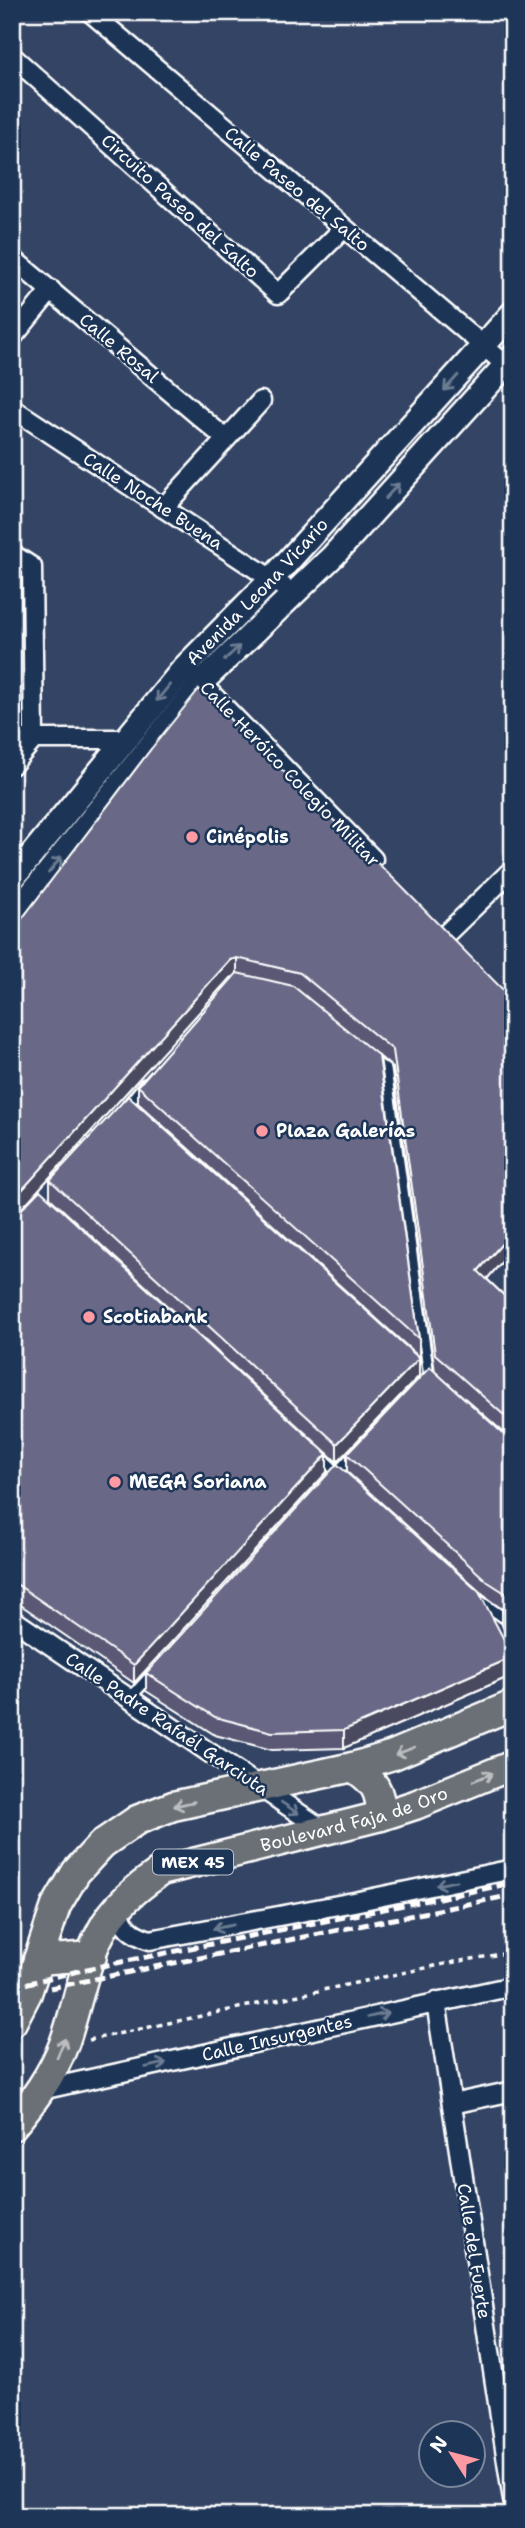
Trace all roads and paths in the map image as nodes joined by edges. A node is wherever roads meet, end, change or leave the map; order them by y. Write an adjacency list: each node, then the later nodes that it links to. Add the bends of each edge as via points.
1 (90, 12): 3 (street, Calle Paseo del Salto)
2 (12, 56): 3 (street, Circuito Paseo del Salto, via 278,294)
3 (343, 229): 8 (street, Calle Paseo del Salto)
4 (12, 258): 5 (street, Calle Rosal)
5 (51, 290): 7 (street); 12 (street, Calle Rosal)
6 (513, 313): 8 (street, Avenida Leona Vicario)
7 (12, 338)
8 (484, 347): 9 (street, Calle Paseo del Salto); 15 (street, Avenida Leona Vicario, one-way to 15)
9 (509, 361): 16 (street, Avenida Leona Vicario, one-way to 9)
10 (261, 401): 12 (street)
11 (12, 408): 13 (street, Calle Noche Buena)
12 (226, 439): 13 (street)
13 (163, 508): 15 (street, Calle Noche Buena)
14 (12, 554): 19 (street, via 32,567)
15 (272, 579): 16 (street, Calle Noche Buena); 17 (street, Avenida Leona Vicario)
16 (294, 594): 17 (street, Avenida Leona Vicario, one-way to 16)
17 (193, 675): 20 (street, Avenida Leona Vicario, one-way to 20); 23 (street, Calle Heróico Colegio Militar); 25 (street, Avenida Leona Vicario, one-way to 17)
18 (12, 739): 19 (street)
19 (34, 739): 20 (street); 21 (street)
20 (125, 739): 24 (street, Avenida Leona Vicario)
21 (12, 765)
22 (513, 869): 26 (street)
23 (390, 876)
24 (12, 879)
25 (12, 918)
26 (446, 934)
27 (364, 1052): 33 (lane, via 386,1070)
28 (155, 1074): 29 (lane)
29 (128, 1104): 30 (lane); 31 (lane)
30 (136, 1111)
31 (119, 1114)
32 (420, 1368): 33 (lane)
33 (429, 1376): 34 (lane); 35 (lane)
34 (438, 1384)
35 (420, 1385)
36 (365, 1443): 38 (lane)
37 (313, 1450): 38 (lane)
38 (337, 1472): 39 (lane); 40 (lane)
39 (347, 1481)
40 (328, 1483)
41 (474, 1596): 42 (lane)
42 (484, 1605): 44 (lane); 45 (lane)
43 (12, 1619): 47 (street, Calle Padre Rafaél Garciuta)
44 (513, 1624)
45 (496, 1627)
46 (158, 1668): 47 (lane)
47 (130, 1699): 51 (street, Calle Padre Rafaél Garciuta)
48 (513, 1705): 50 (main road, one-way to 50)
49 (513, 1765): 52 (main road, Boulevard Faja de Oro / MEX 45, one-way to 49)
50 (353, 1767): 51 (main road); 52 (main road, via 370,1779 381,1798)
51 (259, 1787): 53 (street, Calle Padre Rafaél Garciuta, one-way to 53); 58 (main road, one-way to 58, via 173,1806 137,1820 102,1844 76,1872 56,1906)
52 (381, 1816): 53 (main road, Boulevard Faja de Oro / MEX 45)
53 (321, 1829): 55 (main road, Boulevard Faja de Oro / MEX 45, via 161,1871)
54 (513, 1868): 55 (street, one-way to 55, via 150,1940 134,1935 122,1923)
55 (118, 1907): 57 (main road, Boulevard Faja de Oro / MEX 45, via 101,1931)
56 (513, 1952): 62 (path)
57 (92, 1956): 58 (main road); 62 (main road, Boulevard Faja de Oro / MEX 45)
58 (38, 1960): 61 (main road)
59 (513, 1986): 60 (street, Calle Insurgentes)
60 (436, 2002): 63 (street, Calle Insurgentes, one-way to 60); 65 (street, Calle del Fuerte)
61 (12, 2022)
62 (63, 2046): 63 (main road, Boulevard Faja de Oro / MEX 45, one-way to 62)
63 (41, 2090): 66 (main road, Boulevard Faja de Oro / MEX 45)
64 (513, 2091): 65 (street)
65 (452, 2104): 67 (street, Calle del Fuerte)
66 (12, 2126)
67 (505, 2401): 68 (street, Calle del Fuerte)
68 (513, 2500)

